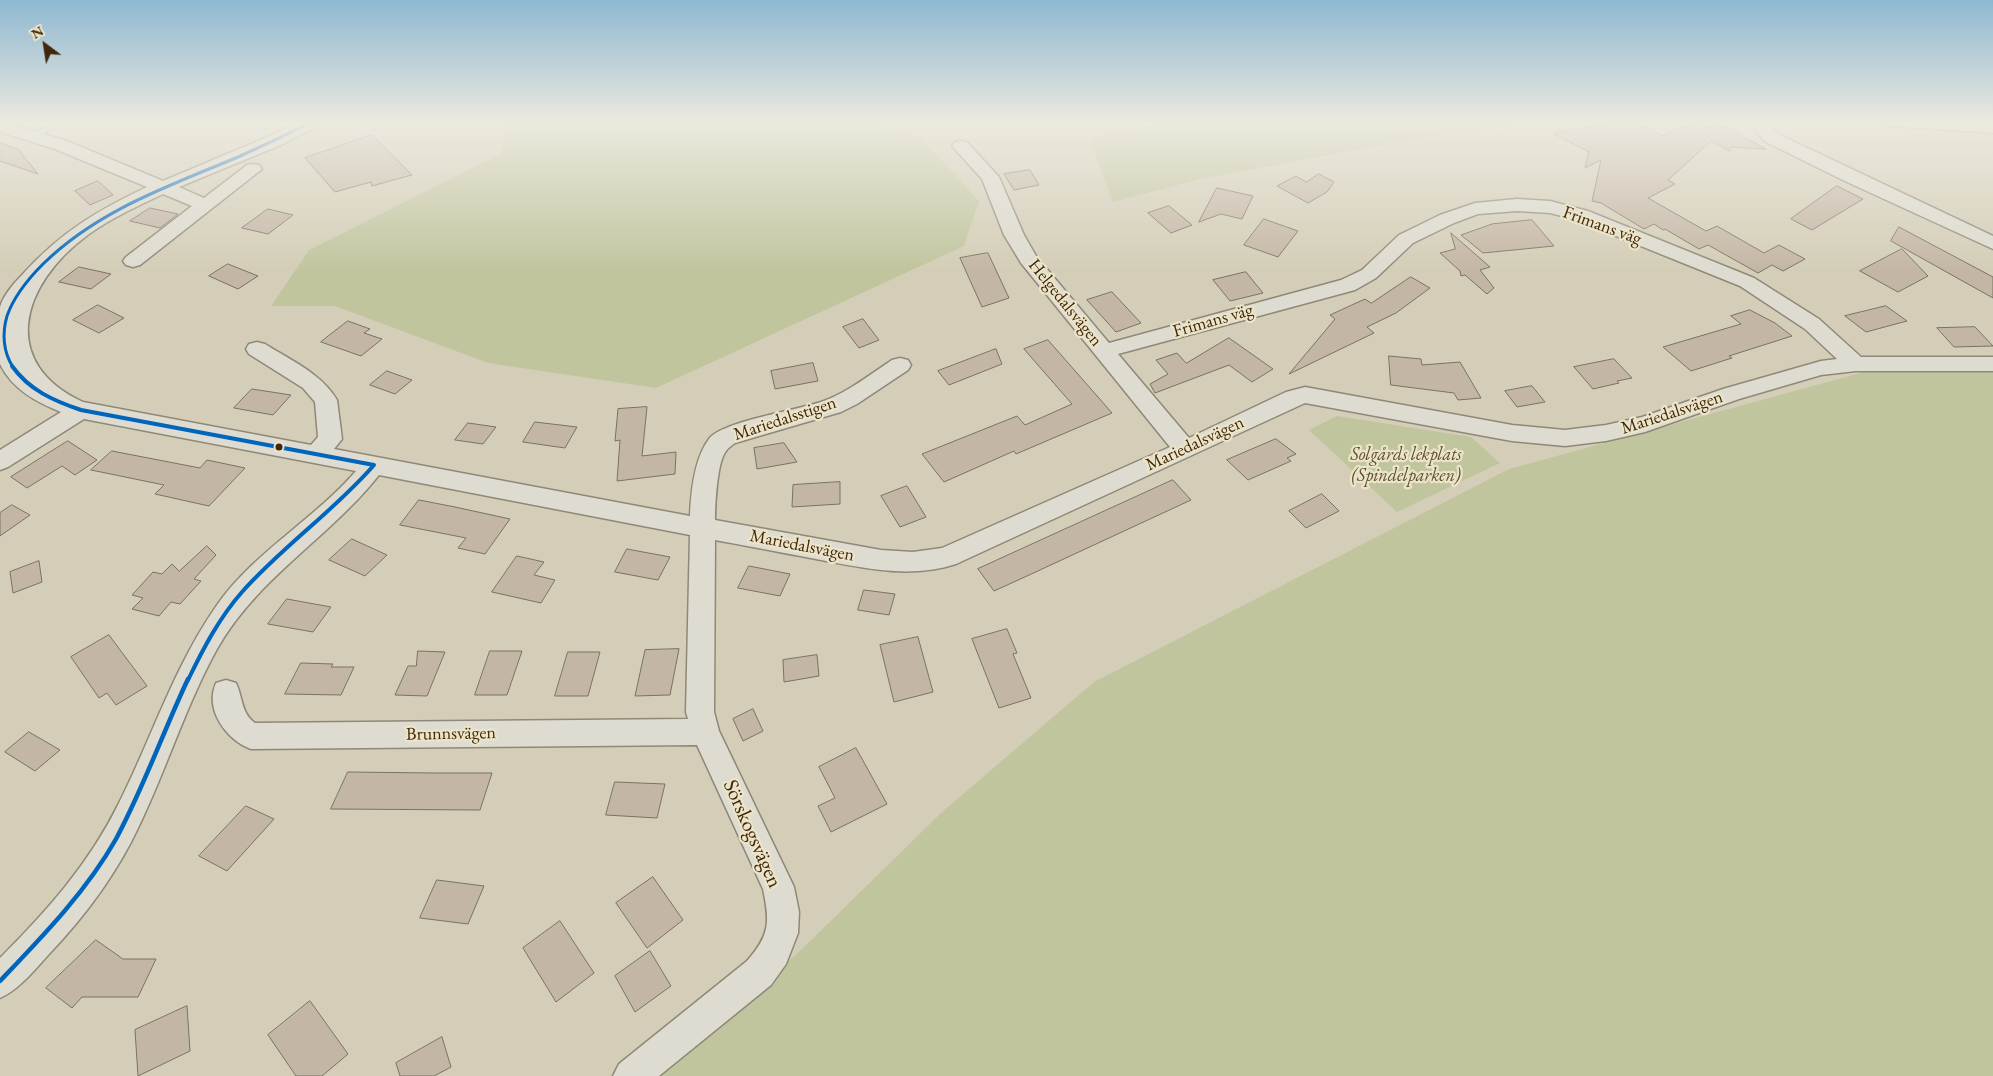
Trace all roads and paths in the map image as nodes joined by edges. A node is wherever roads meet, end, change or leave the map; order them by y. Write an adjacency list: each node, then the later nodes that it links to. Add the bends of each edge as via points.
1 (123, 171): 6 (street)
2 (203, 171): 6 (street, Mariedalsvägen)
3 (250, 171): 7 (street)
4 (985, 171): 12 (street, Helgedalsvägen, via 1028,259)
5 (1838, 171): 8 (street)
6 (164, 188): 7 (street); 10 (street, Mariedalsvägen, via 113,211 57,250 32,274)
7 (205, 205): 9 (street)
8 (1993, 243)
9 (134, 261)
10 (4, 311): 16 (street, Mariedalsvägen, via 4,342 11,365 42,396)
11 (257, 348): 18 (street, via 311,383 326,400 330,439)
12 (1105, 351): 13 (street, Frimans väg, via 1348,285 1368,274 1406,239 1475,209 1517,205 1550,207 1581,215 1746,282 1812,324); 17 (street, Helgedalsvägen)
13 (1856, 364): 14 (street, Mariedalsvägen); 17 (street, Mariedalsvägen, via 1821,368 1768,383 1626,430 1565,438 1512,433 1305,395)
14 (1993, 364)
15 (900, 365): 21 (street, Mariedalsstigen, via 833,406 742,431 718,444 711,457 704,501)
16 (81, 410): 18 (street, Mariedalsvägen); 19 (street)
17 (1185, 450): 21 (street, Mariedalsvägen, via 947,557 926,562 900,563 858,557)
18 (315, 455): 20 (street, Mariedalsvägen)
19 (0, 461)
20 (374, 466): 21 (street, Mariedalsvägen); 24 (street, via 349,494 242,591 209,640 113,844 65,913)
21 (704, 528): 23 (street, Sörskogsvägen, via 700,712)
22 (226, 692): 23 (street, Brunnsvägen, via 231,717 238,728 251,736)
23 (705, 732): 25 (street, Sörskogsvägen, via 778,887 784,928 780,944 759,973)
24 (0, 981)
25 (631, 1076)

